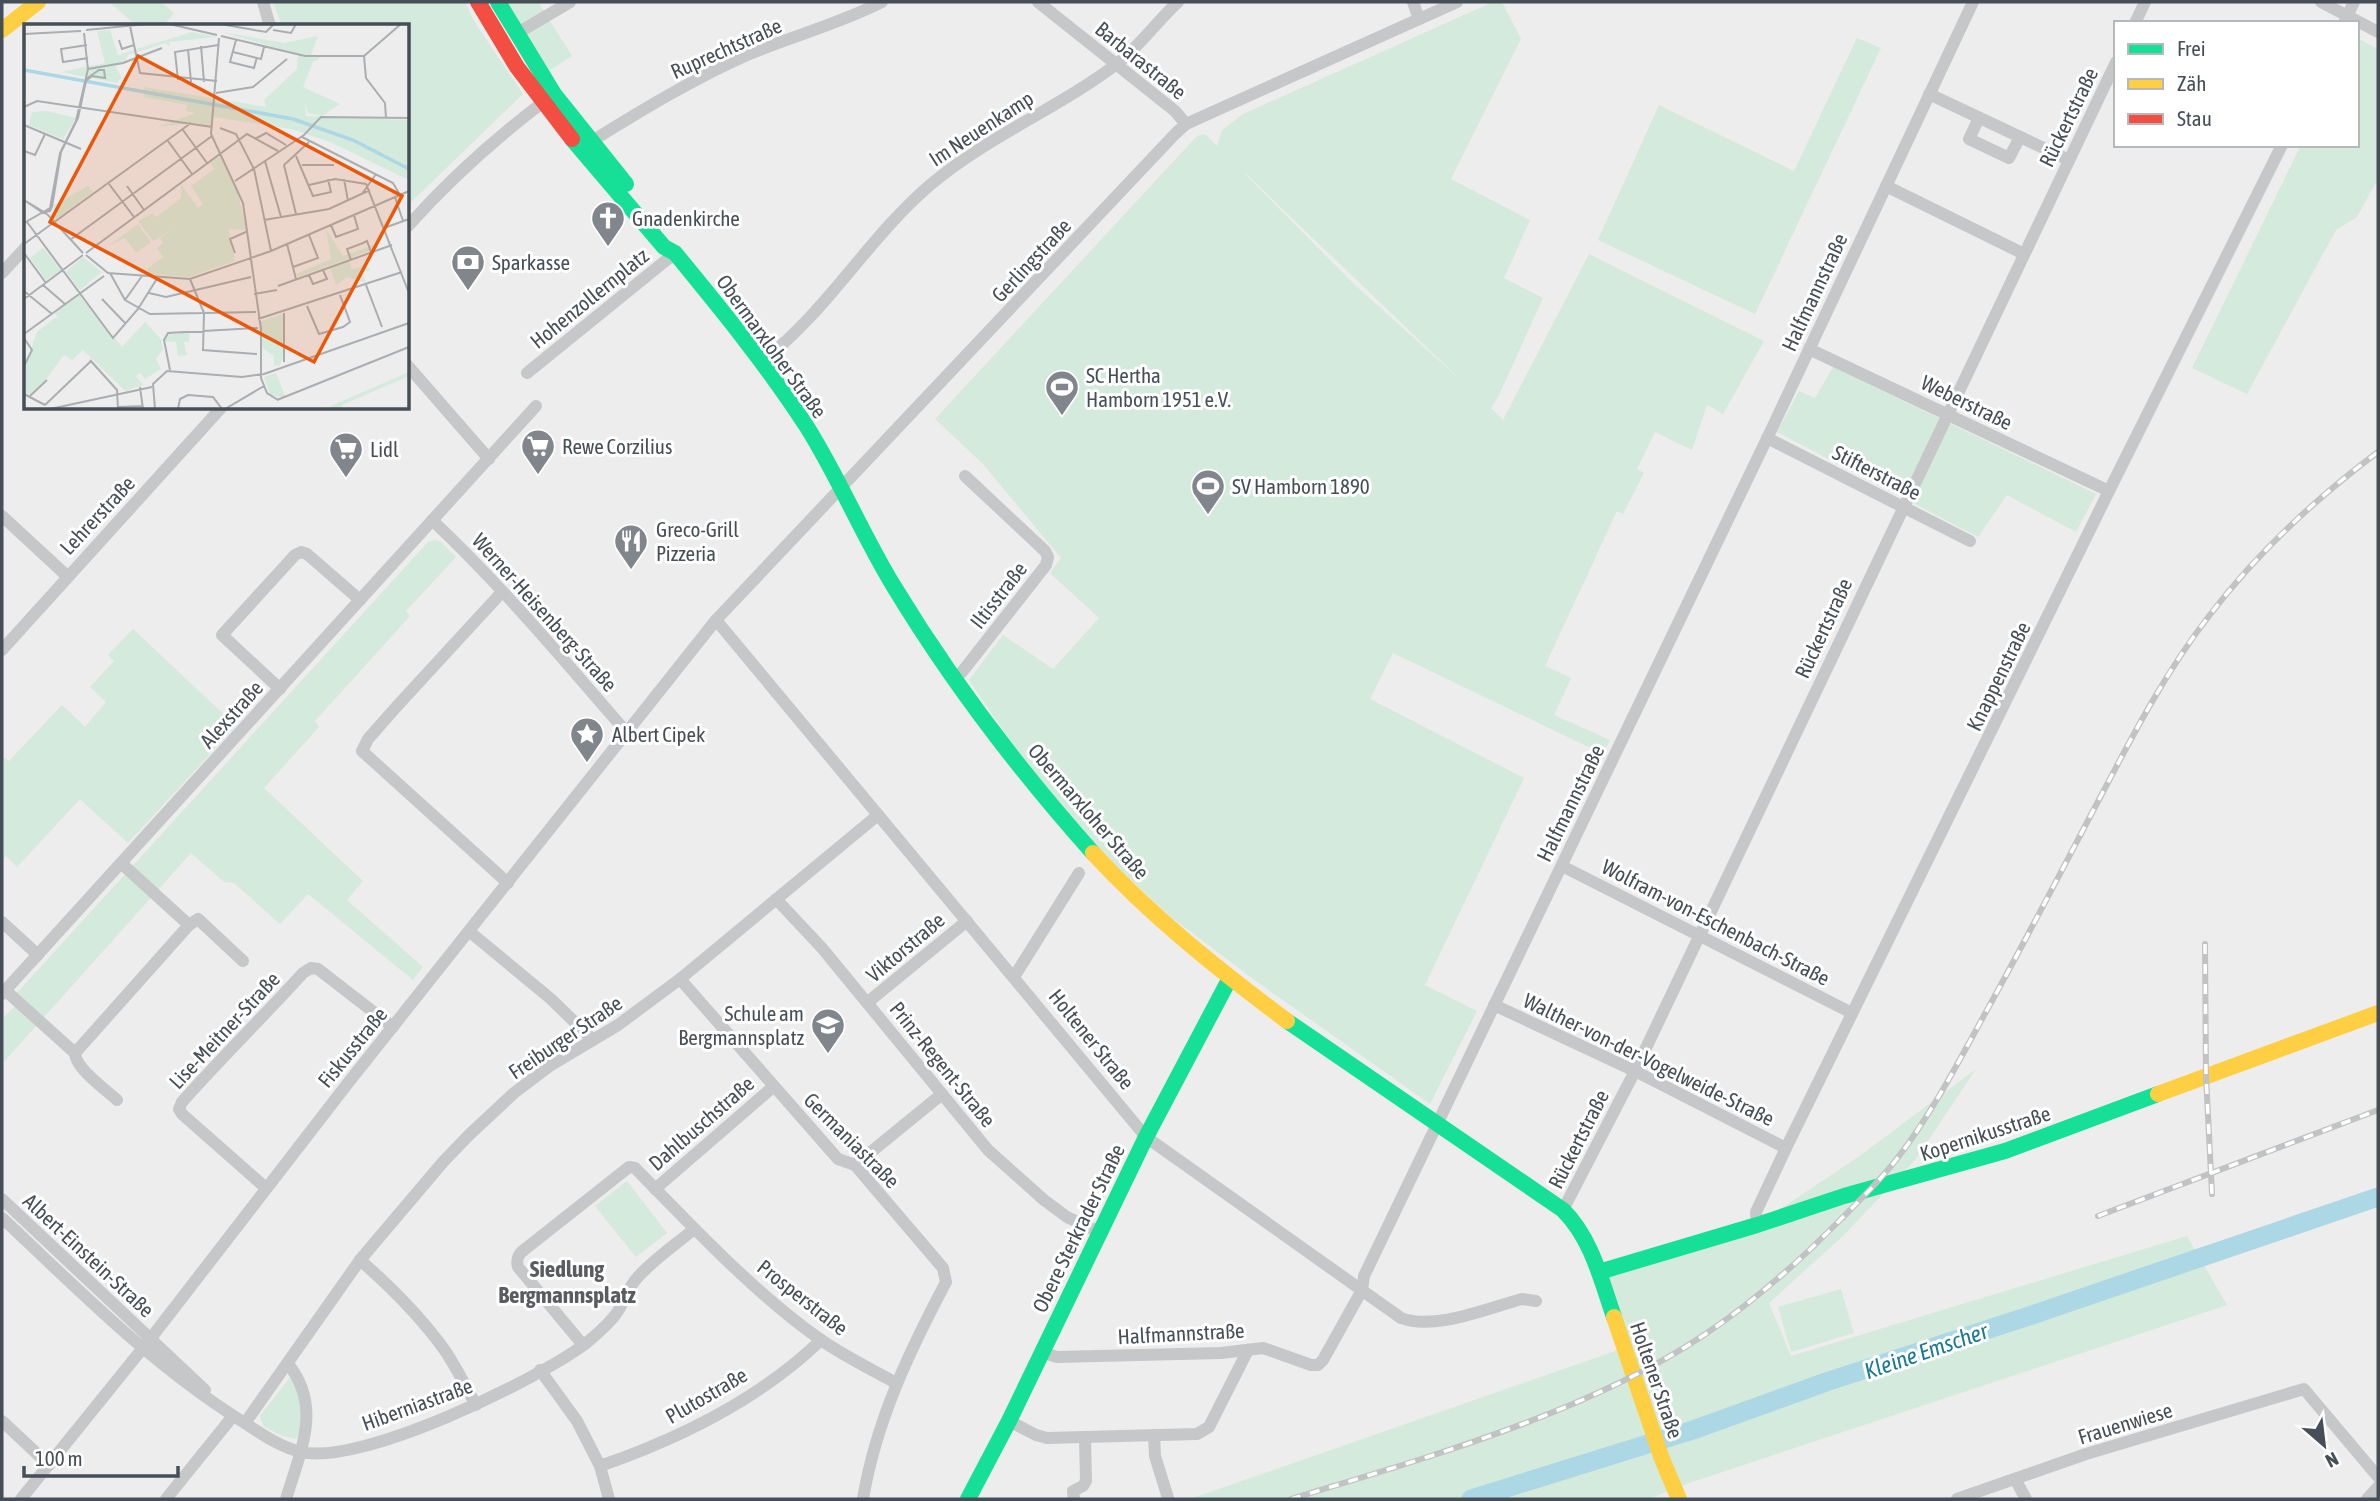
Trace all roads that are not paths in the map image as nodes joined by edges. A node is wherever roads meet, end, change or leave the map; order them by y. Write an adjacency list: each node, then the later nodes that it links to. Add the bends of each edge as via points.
1 (24, 2): 22 (street)
2 (38, 2): 22 (street)
3 (263, 2): 20 (street)
4 (478, 2): 28 (street, Obermarxloher Straße, via 496,36)
5 (498, 2): 24 (street, Obermarxloher Straße)
6 (570, 2): 24 (street)
7 (882, 2): 32 (street, Ruprechtstraße, via 747,55)
8 (1038, 2): 25 (street, Barbarastraße)
9 (1178, 2): 25 (street, Im Neuenkamp)
10 (1413, 2): 16 (street)
11 (1457, 2): 16 (street, Gerlingstraße)
12 (1973, 2): 27 (street, Halfmannstraße)
13 (2145, 2): 18 (street)
14 (2321, 2): 17 (street)
15 (2354, 2): 17 (street)
16 (1419, 19): 30 (street, Gerlingstraße)
17 (2346, 19): 19 (street)
18 (2136, 21)
19 (2378, 21)
20 (269, 24)
21 (2359, 24): 23 (street)
22 (2, 28)
23 (2378, 32)
24 (516, 34): 28 (street, Obermarxloher Straße)
25 (1116, 64): 30 (street, Barbarastraße); 42 (street, Im Neuenkamp, via 981,147 928,187 888,225 784,345)
26 (2114, 66): 34 (street, Rückertstraße)
27 (1929, 94): 29 (street); 35 (street, Halfmannstraße)
28 (549, 98): 32 (street, Obermarxloher Straße); 36 (street); 38 (street, Obermarxloher Straße, via 664,247)
29 (1979, 118): 31 (street); 31 (street, via 1969,139 2010,158)
30 (1186, 124): 51 (street, Gerlingstraße)
31 (2020, 137): 34 (street)
32 (592, 141): 38 (street, Obermarxloher Straße, via 672,242)
33 (2281, 147): 52 (street, Knappenstraße)
34 (2069, 160): 39 (street, Rückertstraße)
35 (1886, 186): 39 (street); 41 (street, Halfmannstraße)
36 (410, 224)
37 (24, 249): 40 (street)
38 (675, 254): 42 (street, Obermarxloher Straße); 44 (street, Hohenzollernplatz)
39 (2024, 254): 47 (street, Rückertstraße)
40 (2, 273)
41 (1809, 349): 47 (street, Weberstraße); 48 (street, Halfmannstraße)
42 (761, 362): 51 (street, Obermarxloher Straße, via 808,429)
43 (410, 368): 49 (street)
44 (527, 373)
45 (536, 406): 49 (street, Alexstraße)
46 (219, 410): 57 (street, Lehrerstraße)
47 (1948, 414): 52 (street, Weberstraße); 53 (street, Rückertstraße)
48 (1767, 438): 53 (street, Stifterstraße); 67 (street, Halfmannstraße)
49 (489, 459): 55 (street, Alexstraße)
50 (965, 476): 62 (street, Iltisstraße, via 1048,557)
51 (840, 488): 60 (street, Gerlingstraße); 62 (street, Obermarxloher Straße, via 908,611)
52 (2109, 491): 84 (street, Knappenstraße)
53 (1902, 507): 56 (street, Stifterstraße); 75 (street, Rückertstraße)
54 (2, 516): 57 (street)
55 (432, 520): 58 (street, Werner-Heisenberg-Straße); 59 (street, Alexstraße)
56 (1970, 541)
57 (67, 576): 61 (street, Lehrerstraße)
58 (502, 592): 64 (street, Werner-Heisenberg-Straße); 69 (street, via 362,751)
59 (360, 600): 63 (street, Alexstraße); 63 (street, via 301,552 222,635)
60 (716, 621): 64 (street, Fiskusstraße); 65 (street, Holtener Straße)
61 (2, 650)
62 (953, 679): 79 (street, Obermarxloher Straße, via 1093,853)
63 (280, 689): 66 (street, Alexstraße)
64 (627, 733): 69 (street, Fiskusstraße)
65 (878, 815): 70 (street, Freiburger Straße); 71 (street, Holtener Straße)
66 (121, 863): 73 (street); 76 (street, Alexstraße)
67 (1562, 866): 75 (street, Wolfram-von-Eschenbach-Straße); 83 (street, Halfmannstraße)
68 (1079, 873): 78 (street)
69 (508, 883): 74 (street, Fiskusstraße)
70 (776, 898): 80 (street, Freiburger Straße); 82 (street, Prinz-Regent-Straße)
71 (967, 921): 78 (street, Holtener Straße); 82 (street, Viktorstraße)
72 (2, 922): 76 (street)
73 (189, 925): 77 (street, via 198,919); 88 (street)
74 (470, 932): 86 (street, Fiskusstraße); 87 (street)
75 (1699, 934): 84 (street, Wolfram-von-Eschenbach-Straße); 89 (street, Rückertstraße)
76 (37, 955): 81 (street, Alexstraße)
77 (243, 961)
78 (1014, 977): 94 (street, Holtener Straße)
79 (1230, 978): 93 (street, Obermarxloher Straße, via 1297,1030); 94 (street, Obere Sterkrader Straße)
80 (680, 979): 87 (street, Freiburger Straße); 90 (street, Germaniastraße)
81 (3, 992): 88 (street)
82 (867, 1002): 91 (street, Prinz-Regent-Straße)
83 (1494, 1005): 89 (street, Walther-von-der-Vogelweide-Straße); 93 (street, Halfmannstraße)
84 (1852, 1013): 95 (street, Knappenstraße)
85 (2378, 1013): 101 (street, Kopernikusstraße, via 2004,1152)
86 (393, 1027): 97 (street, Fiskusstraße); 97 (street, Lise-Meitner-Straße, via 311,968 182,1102 182,1114)
87 (592, 1039): 104 (street, Freiburger Straße, via 514,1093 469,1135)
88 (75, 1053): 92 (street, via 78,1065)
89 (1635, 1071): 95 (street, Walther-von-der-Vogelweide-Straße); 99 (street, Rückertstraße)
90 (773, 1087): 96 (street, Germaniastraße, via 838,1159); 98 (street, Dahlbuschstraße)
91 (942, 1094): 96 (street); 103 (street, Prinz-Regent-Straße, via 1015,1176 1067,1217)
92 (117, 1100)
93 (1436, 1123): 99 (street, Obermarxloher Straße); 106 (street, Halfmannstraße, via 1364,1276)
94 (1146, 1137): 103 (street, Obere Sterkrader Straße); 106 (street, Holtener Straße)
95 (1786, 1148): 101 (street, Knappenstraße, via 1756,1212)
96 (855, 1165): 115 (street, Germaniastraße, via 946,1275)
97 (267, 1188): 109 (street, Fiskusstraße)
98 (655, 1189): 102 (street, Prosperstraße); 110 (street, Prosperstraße, via 629,1167 519,1254 518,1267)
99 (1563, 1210): 105 (street, Obermarxloher Straße, via 1585,1236)
100 (4, 1213): 109 (street, Albert-Einstein-Straße)
101 (1757, 1225): 105 (street, Kopernikusstraße)
102 (693, 1230): 108 (street, Prosperstraße); 110 (street, Hiberniastraße, via 638,1276 617,1313)
103 (1099, 1231): 112 (street, Obere Sterkrader Straße)
104 (360, 1260): 113 (street, Freiburger Straße); 116 (street, via 427,1327)
105 (1599, 1272): 137 (street, Holtener Straße)
106 (1362, 1290): 107 (street, Holtener Straße, via 1401,1318 1421,1323 1522,1299); 111 (street, Halfmannstraße, via 1318,1365 1263,1348)
107 (1536, 1301)
108 (821, 1340): 115 (street, Prosperstraße); 125 (street, Plutostraße, via 760,1388 683,1433)
109 (147, 1343): 117 (street, Albert-Einstein-Straße, via 193,1390); 124 (street, Fiskusstraße)
110 (583, 1345): 114 (street, Hiberniastraße)
111 (1248, 1350): 112 (street, Halfmannstraße, via 1057,1357); 121 (street, via 1209,1427 1203,1432)
112 (1041, 1352): 119 (street, Obere Sterkrader Straße)
113 (288, 1364): 120 (street, Freiburger Straße); 123 (street, via 306,1396)
114 (540, 1370): 116 (street, Hiberniastraße); 125 (street, via 564,1401)
115 (896, 1383): 134 (street, Germaniastraße, via 868,1468)
116 (476, 1405): 123 (street, Hiberniastraße, via 366,1444 318,1454)
117 (230, 1414): 120 (street, Albert-Einstein-Straße); 131 (street)
118 (2, 1421): 124 (street)
119 (1009, 1421): 122 (street, via 1047,1438); 135 (street, Obere Sterkrader Straße)
120 (245, 1423): 123 (street, Albert-Einstein-Straße)
121 (1154, 1435): 122 (street); 129 (street, via 1155,1456)
122 (1085, 1437): 136 (street, via 1086,1481 1073,1491)
123 (300, 1452): 132 (street)
124 (49, 1465): 130 (street, Fiskusstraße)
125 (600, 1465): 133 (street)
126 (2378, 1476): 127 (street, Frauenwiese, via 2304,1389)
127 (2015, 1479): 138 (street, Frauenwiese); 139 (street)
128 (2378, 1487): 140 (street)
129 (1168, 1498)
130 (21, 1499)
131 (166, 1499)
132 (286, 1499)
133 (609, 1499)
134 (863, 1499)
135 (968, 1499)
136 (1074, 1499)
137 (1679, 1499)
138 (1957, 1499)
139 (2026, 1499)
140 (2367, 1499)

